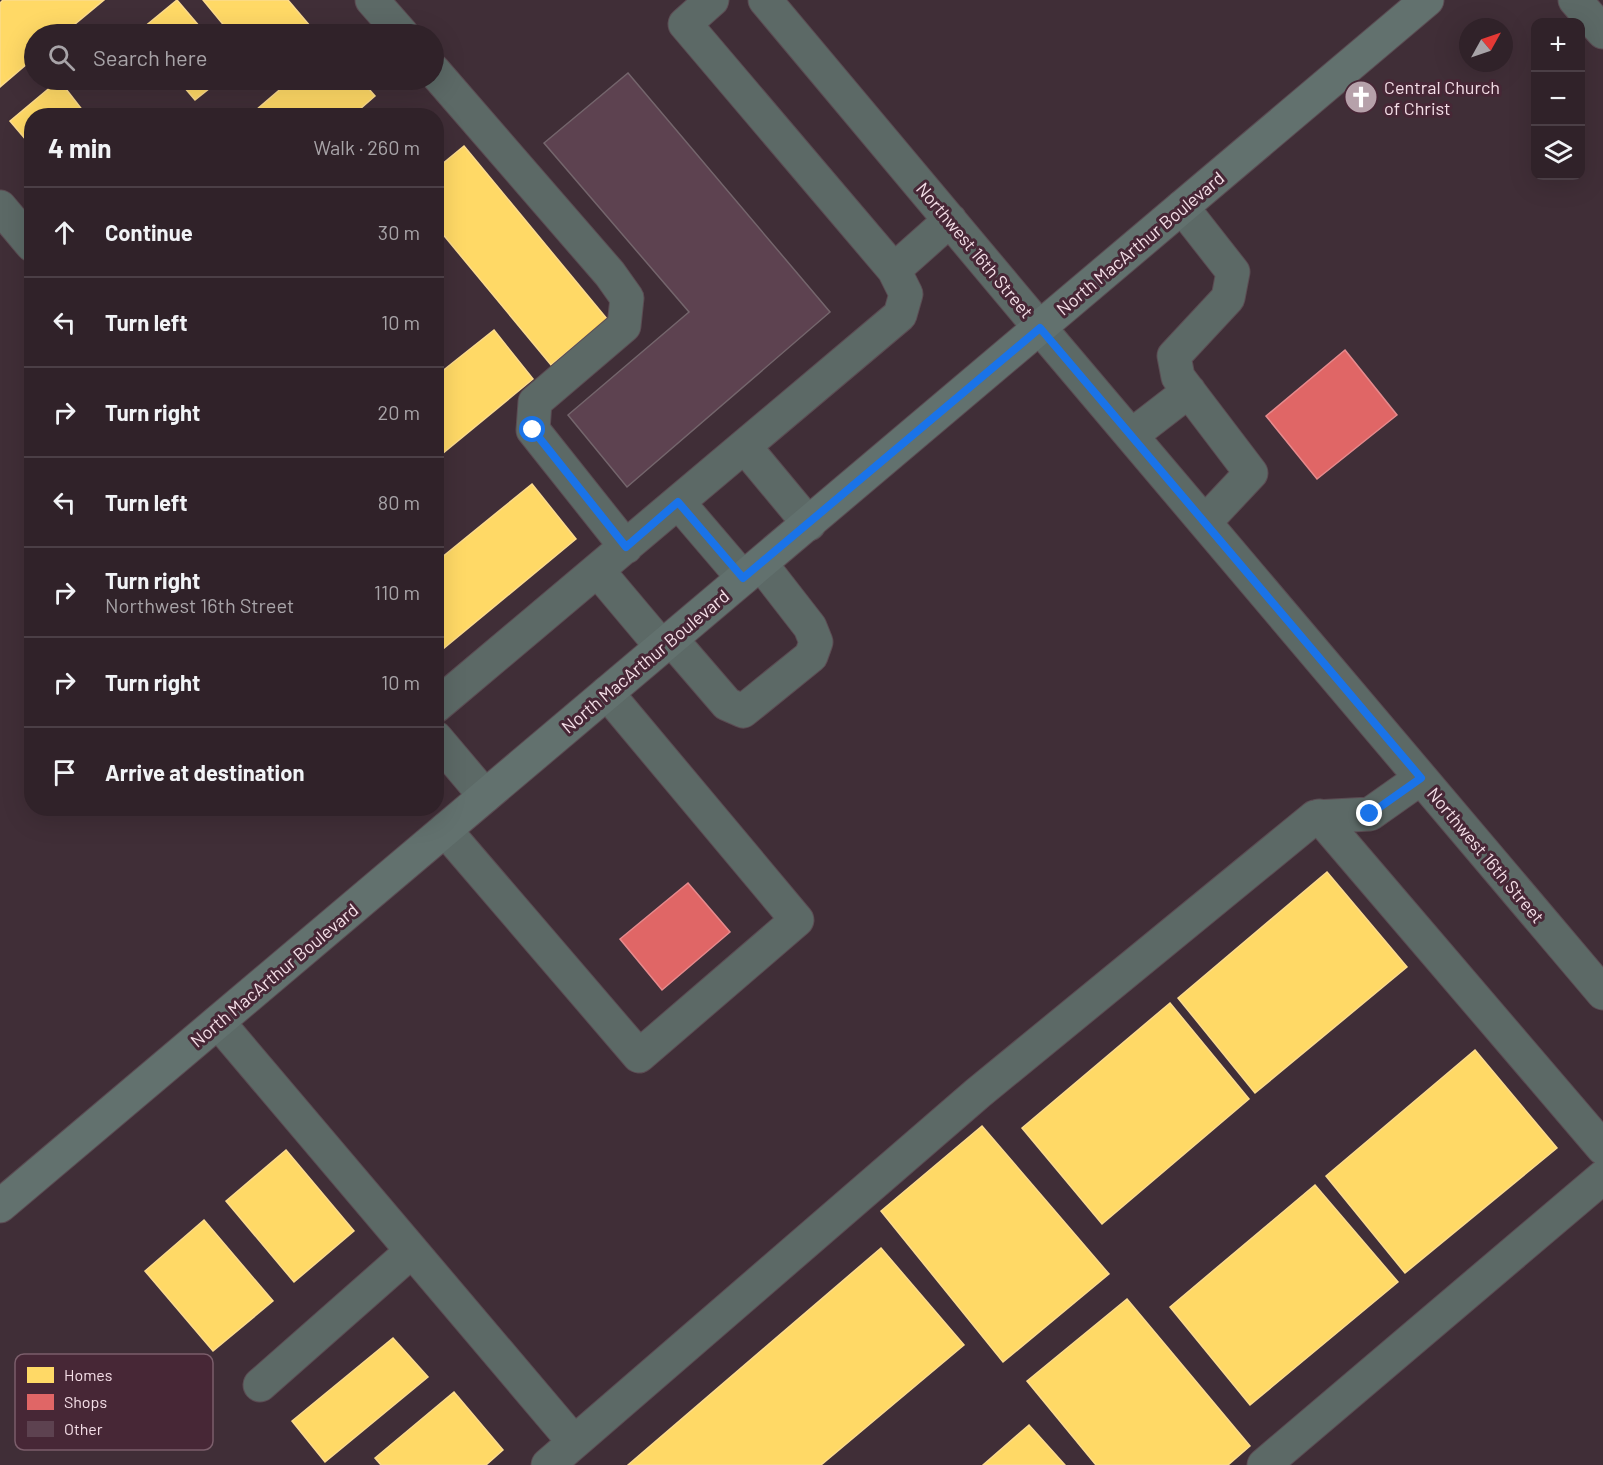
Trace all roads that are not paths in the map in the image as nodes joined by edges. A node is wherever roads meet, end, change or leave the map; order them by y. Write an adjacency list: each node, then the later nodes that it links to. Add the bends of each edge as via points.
1 (372, 0): 6 (street)
2 (712, 0): 13 (street, via 685,24)
3 (765, 0): 11 (street, Northwest 16th Street)
4 (1427, 0): 10 (main road, North MacArthur Boulevard)
5 (1575, 0): 7 (street)
6 (393, 24)
7 (1601, 26)
8 (444, 82): 21 (street, via 610,273 627,298 624,326 535,402 533,430)
9 (0, 207): 12 (street)
10 (1182, 207): 14 (main road, North MacArthur Boulevard); 15 (street, via 1233,272 1228,298 1174,356 1178,377)
11 (950, 220): 13 (street); 14 (street, Northwest 16th Street)
12 (24, 236)
13 (894, 270): 17 (street, via 906,294 900,315)
14 (1040, 328): 16 (street, Northwest 16th Street); 20 (main road, North MacArthur Boulevard)
15 (1188, 390): 16 (street); 19 (street, via 1251,473)
16 (1131, 435): 19 (street, Northwest 16th Street)
17 (745, 447): 18 (street); 20 (street)
18 (678, 502): 21 (street); 23 (street)
19 (1205, 522): 28 (street, Northwest 16th Street)
20 (808, 524): 23 (main road, North MacArthur Boulevard)
21 (626, 547): 22 (street)
22 (598, 571): 24 (street); 26 (street)
23 (752, 571): 24 (main road, North MacArthur Boulevard); 24 (street, via 810,627 816,642 811,656 743,711 727,704)
24 (666, 644): 25 (main road, North MacArthur Boulevard)
25 (607, 693): 29 (main road, North MacArthur Boulevard); 31 (street, via 797,920 639,1056)
26 (444, 699)
27 (444, 747): 29 (street)
28 (1421, 778): 30 (street, via 1370,814); 32 (street, Northwest 16th Street)
29 (485, 796): 31 (main road, North MacArthur Boulevard)
30 (1319, 816): 34 (street); 39 (street, via 978,1093)
31 (445, 830): 33 (main road, North MacArthur Boulevard)
32 (1603, 993)
33 (218, 1022): 36 (main road, North MacArthur Boulevard); 37 (street)
34 (1603, 1148)
35 (1603, 1177): 41 (street)
36 (0, 1206)
37 (412, 1251): 38 (street); 39 (street)
38 (260, 1385)
39 (574, 1442): 40 (street)
40 (548, 1465)
41 (1264, 1465)

